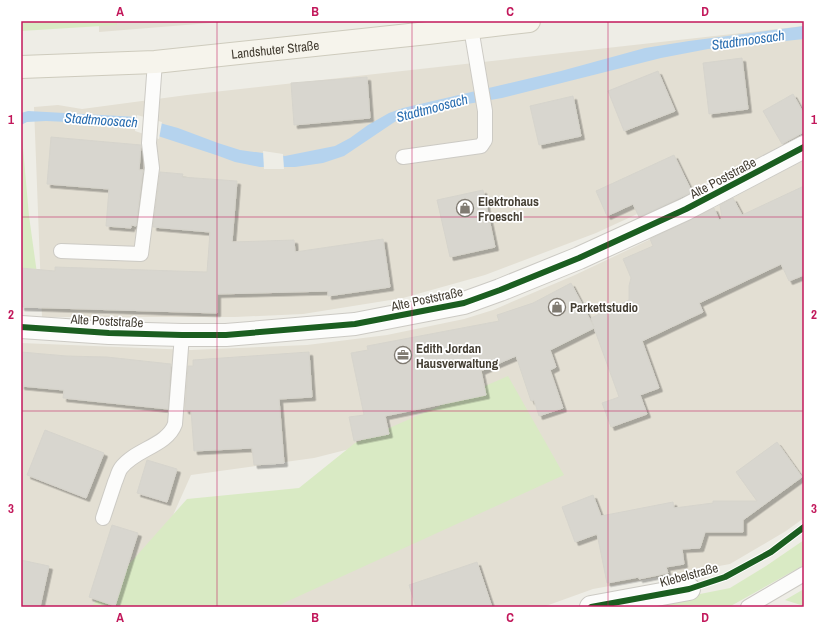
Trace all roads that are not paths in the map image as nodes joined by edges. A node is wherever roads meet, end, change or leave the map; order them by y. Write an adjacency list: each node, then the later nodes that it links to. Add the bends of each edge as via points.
1 (528, 21): 3 (main road, Landshuter Straße)
2 (427, 27): 3 (main road, Landshuter Straße); 4 (main road, Landshuter Straße)
3 (471, 28): 7 (lane, via 485,112 485,140 481,146)
4 (155, 62): 5 (main road, Landshuter Straße); 8 (lane, via 149,143 152,168 142,254)
5 (21, 67)
6 (804, 148): 10 (street, Alte Poststraße, via 686,209 579,258 464,304 355,324 226,335)
7 (403, 157)
8 (61, 251)
9 (21, 327): 10 (street, Alte Poststraße)
10 (182, 335): 11 (lane, via 173,431 140,452 120,469)
11 (103, 518)
12 (804, 574): 15 (lane)
13 (689, 589): 14 (street, Klebelstraße)
14 (591, 607)
15 (748, 607)

